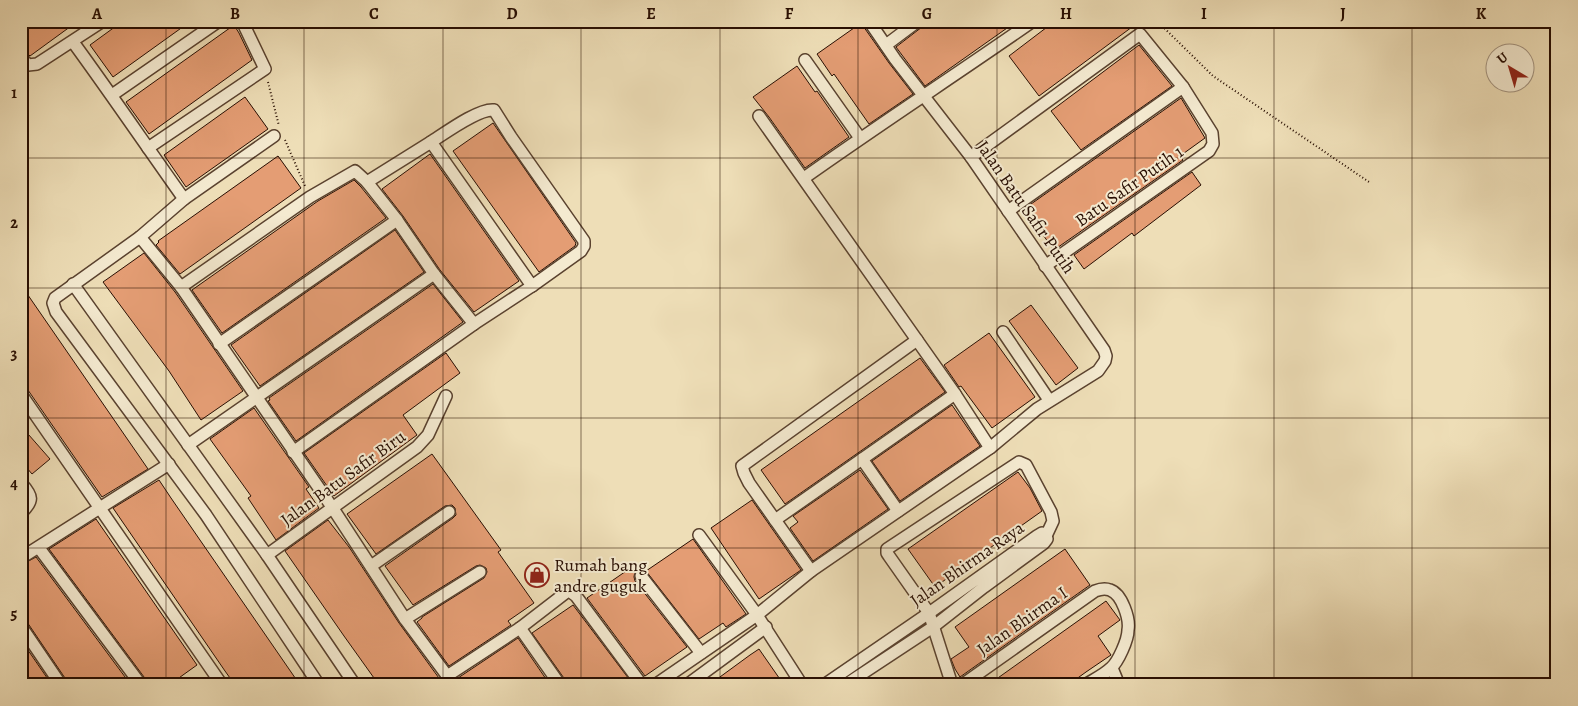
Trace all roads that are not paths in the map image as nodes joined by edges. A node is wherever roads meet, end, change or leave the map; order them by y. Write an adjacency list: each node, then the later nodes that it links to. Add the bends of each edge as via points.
1 (103, 21): 7 (street)
2 (219, 21): 12 (street)
3 (242, 21): 18 (street, via 264,69)
4 (869, 21): 8 (street, Jalan Batu Safir Putih)
5 (918, 21): 8 (street)
6 (1033, 21): 13 (street)
7 (73, 42): 9 (street, via 32,66); 12 (street)
8 (886, 45): 13 (street, Jalan Batu Safir Putih)
9 (21, 57)
10 (805, 60): 16 (street)
11 (1182, 87): 19 (street, via 1140,34); 23 (street); 26 (street, Batu Safir Putih 1, via 1212,133 1213,144 1209,151)
12 (112, 95): 18 (street)
13 (924, 96): 16 (street); 19 (street, Jalan Batu Safir Putih)
14 (759, 116): 20 (street)
15 (280, 136): 22 (street)
16 (860, 138): 20 (street)
17 (431, 142): 21 (street); 29 (street); 29 (street, via 475,115 490,109 496,111 584,241 581,251)
18 (148, 148): 22 (street)
19 (971, 157): 23 (street, Jalan Batu Safir Putih)
20 (804, 178): 33 (street)
21 (367, 182): 24 (street); 30 (street, via 354,171 310,197)
22 (184, 199): 25 (street)
23 (1008, 211): 26 (street, Jalan Batu Safir Putih)
24 (397, 220): 27 (street); 34 (street)
25 (140, 237): 28 (street); 30 (street)
26 (1045, 266): 39 (street, Jalan Batu Safir Putih, via 1106,356 1098,371)
27 (434, 274): 31 (street); 38 (street)
28 (73, 284): 40 (street); 44 (street, via 55,298 56,312)
29 (532, 286): 31 (street)
30 (181, 287): 34 (street)
31 (474, 324): 42 (street)
32 (1003, 332): 39 (street)
33 (917, 340): 36 (street); 51 (street, via 742,466 749,483)
34 (219, 344): 38 (street)
35 (21, 394): 46 (street)
36 (955, 394): 41 (street); 43 (street)
37 (446, 396): 47 (street, Jalan Batu Safir Biru, via 422,442)
38 (257, 397): 40 (street); 42 (street)
39 (1049, 400): 41 (street)
40 (188, 446): 55 (street)
41 (990, 448): 48 (street)
42 (293, 452): 47 (street)
43 (862, 458): 48 (street); 51 (street)
44 (169, 464): 46 (street); 73 (street, via 206,514)
45 (21, 483): 50 (street, via 28,490 30,499)
46 (100, 507): 54 (street); 72 (street)
47 (332, 507): 55 (street, Jalan Batu Safir Biru); 57 (street)
48 (898, 511): 58 (street)
49 (449, 512): 57 (street)
50 (21, 513)
51 (775, 520): 58 (street)
52 (699, 535): 63 (street)
53 (1046, 536): 61 (street, Jalan Bhirma Raya, via 1042,533 1037,536); 61 (street, via 1053,521 1051,512 1026,465 1019,462 887,549); 65 (street, Jalan Bhirma Raya, via 1044,543)
54 (39, 548): 56 (street); 71 (street)
55 (267, 555): 74 (street)
56 (21, 558)
57 (371, 566): 62 (street)
58 (811, 571): 63 (street)
59 (480, 572): 62 (street)
60 (641, 576): 67 (street)
61 (929, 613): 65 (street); 80 (street, Jalan Bhirma Raya)
62 (405, 619): 69 (street)
63 (762, 621): 67 (street); 78 (street); 79 (street)
64 (21, 626): 70 (street)
65 (933, 627): 81 (street, Jalan Bhirma Raya); 82 (street)
66 (520, 628): 69 (street); 75 (street); 76 (street, via 568,592 572,593)
67 (701, 653): 77 (street)
68 (1112, 668): 83 (street, Jalan Bhirma I, via 1126,641 1128,621 1115,593 1104,589 1095,591); 84 (street); 85 (street)
69 (450, 680)
70 (61, 685)
71 (141, 685)
72 (222, 685)
73 (319, 685)
74 (355, 685)
75 (560, 685)
76 (642, 685)
77 (655, 685)
78 (686, 685)
79 (802, 685)
80 (824, 685)
81 (845, 685)
82 (952, 685)
83 (962, 685)
84 (1085, 685)
85 (1119, 685)

